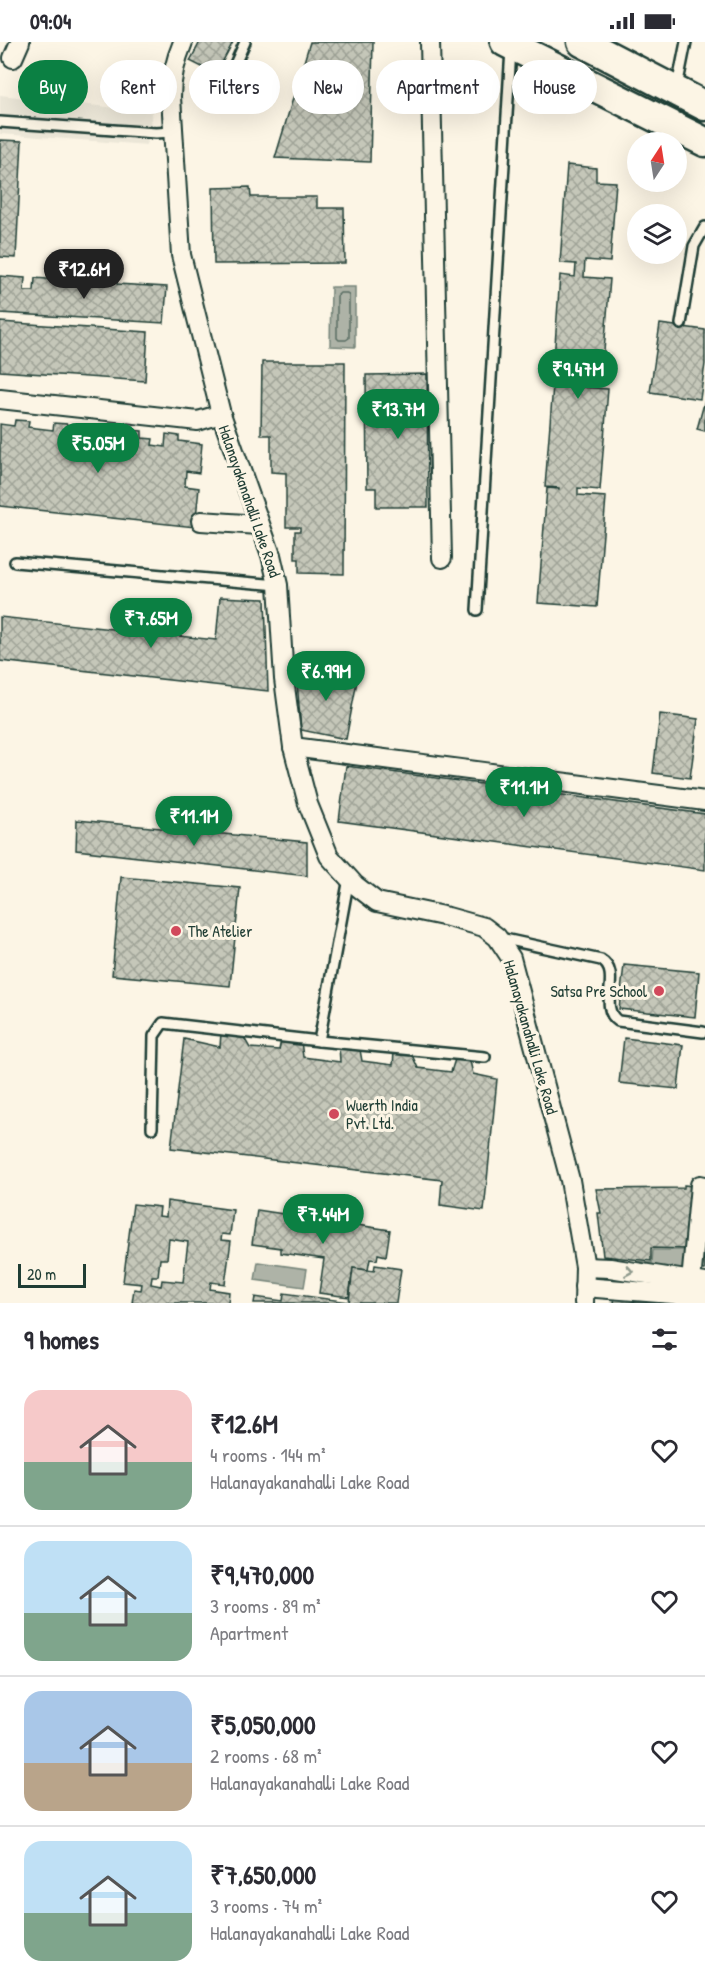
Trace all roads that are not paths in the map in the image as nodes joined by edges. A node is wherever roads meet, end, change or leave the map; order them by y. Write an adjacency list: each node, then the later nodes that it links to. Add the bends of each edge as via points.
1 (183, 42): 11 (street, Halanayakanahalli Lake Road, via 171,78)
2 (245, 42): 7 (lane)
3 (430, 42): 19 (street)
4 (582, 42): 8 (main road)
5 (686, 42): 8 (lane)
6 (508, 44): 12 (main road); 22 (lane)
7 (237, 60)
8 (677, 91): 9 (main road)
9 (705, 106)
10 (0, 122): 11 (lane)
11 (172, 132): 16 (street, Halanayakanahalli Lake Road, via 181,255)
12 (705, 142)
13 (705, 227): 14 (lane, via 694,246)
14 (681, 324)
15 (0, 399): 16 (street, via 198,421)
16 (221, 414): 18 (street, Halanayakanahalli Lake Road)
17 (201, 521): 18 (street)
18 (259, 525): 21 (street, Halanayakanahalli Lake Road)
19 (442, 558)
20 (15, 562): 21 (lane)
21 (278, 585): 23 (street, Halanayakanahalli Lake Road)
22 (477, 610)
23 (293, 747): 24 (street); 25 (street, Halanayakanahalli Lake Road, via 308,804 329,856)
24 (705, 801)
25 (349, 878): 26 (street, Halanayakanahalli Lake Road, via 377,902 484,927); 28 (lane)
26 (497, 937): 27 (lane, via 607,964 609,1010 618,1021); 32 (street, Halanayakanahalli Lake Road, via 511,958 564,1156)
27 (703, 1032)
28 (319, 1041): 29 (lane); 30 (lane, via 163,1023 154,1036)
29 (484, 1057)
30 (153, 1128)
31 (705, 1186): 33 (street, via 700,1185)
32 (585, 1268): 33 (street, one-way to 33, via 610,1268); 34 (street, Halanayakanahalli Lake Road)
33 (685, 1284): 34 (street); 35 (street)
34 (584, 1295)
35 (705, 1300)

